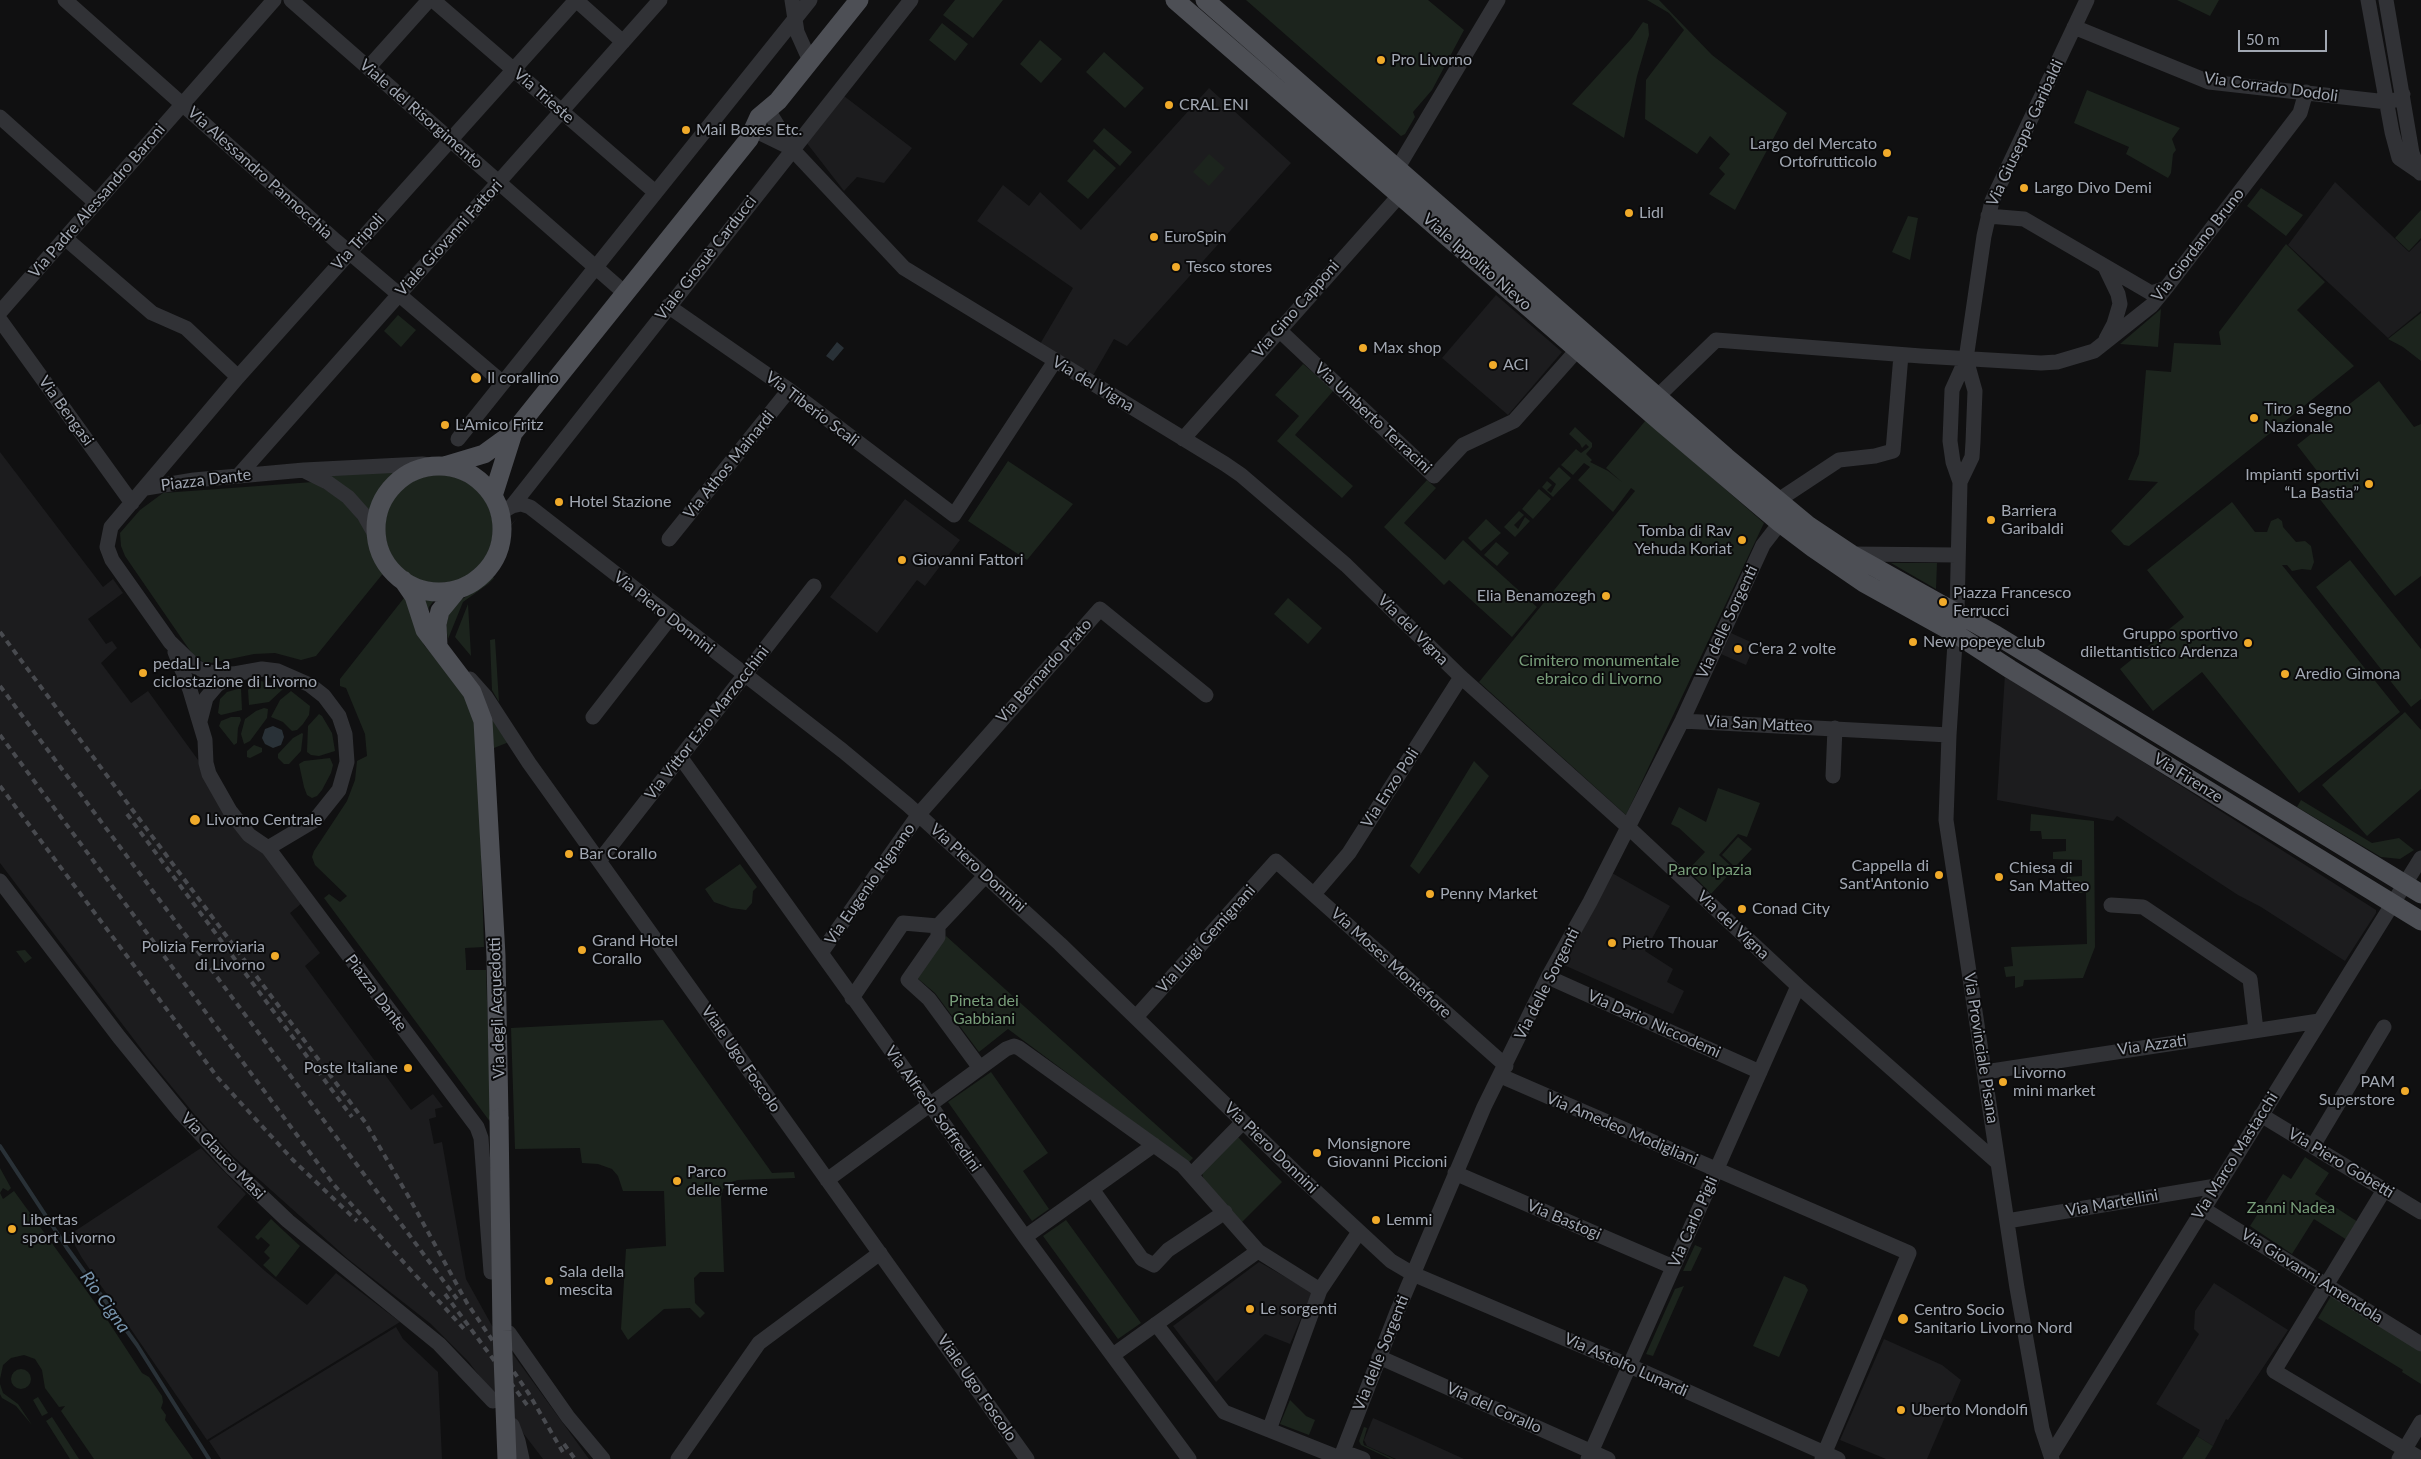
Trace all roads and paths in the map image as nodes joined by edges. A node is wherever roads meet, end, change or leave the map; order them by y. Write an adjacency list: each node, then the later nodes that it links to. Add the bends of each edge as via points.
1 (65, 0): 27 (street, Via Alessandro Pannocchia)
2 (274, 0): 27 (street, Via Padre Alessandro Baroni)
3 (291, 0): 22 (street, Viale del Risorgimento)
4 (429, 0): 22 (street)
5 (433, 0): 23 (street, Via Trieste)
6 (576, 0): 20 (street); 23 (street, Via Tripoli)
7 (660, 0): 20 (street, Viale Giovanni Fattori)
8 (792, 0): 18 (street)
9 (810, 0): 18 (street)
10 (859, 0): 21 (main road)
11 (911, 0): 33 (street, Viale Giosuè Carducci)
12 (1175, 0): 35 (main road, Viale Ippolito Nievo)
13 (1205, 0): 35 (main road, Viale Ippolito Nievo)
14 (1498, 0): 35 (street, Via Gino Capponi)
15 (2368, 0): 26 (street)
16 (2386, 0): 25 (street)
17 (2083, 1): 19 (street, Via Giuseppe Garibaldi)
18 (795, 19): 21 (street); 37 (street)
19 (2074, 27): 24 (street, Via Corrado Dodoli, via 2209,82); 39 (street, Via Giuseppe Garibaldi, via 1992,200)
20 (623, 42): 29 (street, Viale Giovanni Fattori)
21 (810, 61): 28 (main road)
22 (368, 68): 32 (street, Viale del Risorgimento)
23 (514, 70): 29 (street, Via Trieste); 32 (street, Via Tripoli)
24 (2306, 92): 26 (street, Via Corrado Dodoli); 44 (street, Via Giordano Bruno, via 2300,113)
25 (2403, 94): 26 (street); 34 (street, via 2412,153)
26 (2387, 102): 34 (street, via 2399,158)
27 (182, 104): 38 (street, Via Padre Alessandro Baroni); 41 (street, Via Alessandro Pannocchia)
28 (775, 108): 31 (main road, via 759,117); 33 (street)
29 (562, 112): 36 (street, Viale Giovanni Fattori); 37 (street, Via Trieste)
30 (0, 117): 38 (street)
31 (753, 135): 33 (street); 46 (main road)
32 (450, 140): 36 (street, Viale del Risorgimento); 41 (street, Via Tripoli)
33 (792, 149): 47 (street, Viale Giosuè Carducci); 55 (street, Via del Vigna, via 904,268)
34 (2421, 173)
35 (1403, 182): 50 (street, Via Gino Capponi); 52 (main road, Viale Ippolito Nievo); 59 (main road, Viale Ippolito Nievo)
36 (499, 183): 42 (street, Viale del Risorgimento); 45 (street, Viale Giovanni Fattori)
37 (655, 192): 42 (street)
38 (96, 203): 40 (street, Via Padre Alessandro Baroni)
39 (1988, 216): 43 (street, via 2024,219); 54 (street, Via Giuseppe Garibaldi)
40 (65, 238): 48 (street, Via Padre Alessandro Baroni); 56 (street, via 152,313 186,328)
41 (350, 251): 45 (street, Via Alessandro Pannocchia); 56 (street, Via Tripoli)
42 (596, 268): 46 (street); 57 (street)
43 (2106, 269): 44 (street, via 2151,294); 51 (street, via 2120,304 2114,324)
44 (2166, 288): 51 (street, Via Giordano Bruno, via 2152,305)
45 (399, 294): 57 (street, Via Alessandro Pannocchia); 65 (street, Viale Giovanni Fattori)
46 (626, 294): 60 (main road)
47 (668, 306): 58 (street, Via Tiberio Scali); 70 (street, Viale Giosuè Carducci)
48 (0, 312)
49 (0, 320): 69 (street, Via Bengasi)
50 (1278, 329): 52 (street, Via Umberto Terracini, via 1434,476 1463,445 1514,421); 62 (street, Via Gino Capponi)
51 (2101, 346): 54 (street, Via Giordano Bruno, via 2073,358 2050,363)
52 (1578, 349): 71 (main road, Viale Ippolito Nievo)
53 (1901, 355): 54 (street, Via Giordano Bruno); 59 (street, via 1716,340); 68 (street, via 1893,451 1839,460)
54 (1966, 359): 66 (street, via 1975,391 1973,450); 66 (street, via 1952,390 1950,441)
55 (1056, 361): 58 (street, Via Tiberio Scali, via 954,515); 62 (street, Via del Vigna)
56 (238, 377): 67 (street, Via Tripoli)
57 (503, 383): 61 (street)
58 (789, 390): 73 (street, Via Athos Mainardi)
59 (1657, 398): 68 (main road, Viale Ippolito Nievo)
60 (513, 433): 63 (main road, via 484,454); 70 (main road)
61 (458, 439)
62 (1183, 439): 87 (street, Via del Vigna, via 1241,475 1346,564)
63 (442, 466): 64 (street, Piazza Dante, via 422,464); 70 (main road, via 472,476); 72 (main road, via 412,472 390,490 378,515)
64 (304, 470): 65 (street, Piazza Dante); 72 (street, via 348,497)
65 (238, 476): 67 (street, Piazza Dante)
66 (1960, 482): 75 (street, Via Provinciale Pisana)
67 (146, 488): 69 (street, Piazza Dante)
68 (1777, 501): 74 (main road)
69 (132, 503): 82 (street, Piazza Dante, via 111,527 107,547)
70 (501, 505): 78 (main road, via 501,539 492,563 480,576); 80 (street, Via Piero Donnini, via 530,506)
71 (1780, 524): 81 (main road, via 1864,583); 90 (street, Via delle Sorgenti, via 1763,545)
72 (376, 536): 76 (main road, via 386,563)
73 (669, 539)
74 (1851, 554): 75 (street); 79 (main road)
75 (1958, 555): 79 (street, Via Provinciale Pisana)
76 (403, 580): 78 (main road, via 429,591); 83 (main road, Via degli Acquedotti, via 414,596 422,625)
77 (814, 586): 86 (street, Via Vittor Ezio Marzocchini)
78 (458, 589): 83 (main road, via 440,611)
79 (1957, 612): 81 (street, Via Provinciale Pisana); 104 (main road, Via Firenze)
80 (670, 618): 86 (street, Via Piero Donnini); 89 (street)
81 (1956, 634): 93 (street, Via Provinciale Pisana); 107 (main road, Via Firenze)
82 (170, 642): 85 (street, Piazza Dante, via 196,667 207,672); 91 (street, Piazza Dante, via 181,663)
83 (438, 646): 84 (main road, Via degli Acquedotti)
84 (451, 663): 100 (street, Viale Ugo Foscolo, via 486,697 529,763); 163 (main road, Via degli Acquedotti, bridge, via 474,697 482,714 486,735 496,965)
85 (234, 674): 91 (street, Piazza Dante, via 208,694); 98 (street, Piazza Dante, via 271,670 300,680 328,701 339,716 345,734 346,769 335,796 315,820 281,839)
86 (744, 676): 94 (street, Via Vittor Ezio Marzocchini); 96 (street, Via Piero Donnini)
87 (1461, 677): 97 (street, Via del Vigna); 105 (street, Via Enzo Poli, via 1349,853)
88 (1206, 696): 96 (street, Via Bernardo Prato, via 1100,609)
89 (593, 717)
90 (1682, 721): 92 (street, Via San Matteo); 97 (street, Via delle Sorgenti)
91 (200, 723): 98 (street, Piazza Dante, via 206,740 209,774 238,821)
92 (1835, 728): 93 (street, Via San Matteo); 95 (street, Via San Matteo)
93 (1949, 735): 122 (street, Via Provinciale Pisana, via 1946,820)
94 (681, 758): 100 (street, Via Vittor Ezio Marzocchini); 111 (street, Via Alfredo Soffredini)
95 (1833, 776)
96 (919, 814): 102 (street, Via Piero Donnini); 111 (street, Via Eugenio Rignano)
97 (1628, 827): 112 (street, Via delle Sorgenti); 113 (street, Via del Vigna)
98 (272, 853): 145 (street, Piazza Dante, via 477,1127)
99 (2421, 858): 104 (street, Via Marco Mastacchi)
100 (600, 860): 132 (street, Viale Ugo Foscolo)
101 (1276, 861): 105 (street, Via Moses Montefiore); 115 (street, Via Luigi Gemignani)
102 (986, 875): 110 (street); 115 (street, Via Piero Donnini)
103 (0, 881): 155 (street, Via Glauco Masi, via 119,1037 181,1113 231,1167 288,1221 439,1344)
104 (2405, 884): 106 (main road, Via Firenze); 107 (street, Via Marco Mastacchi)
105 (1314, 894): 120 (street, Via Moses Montefiore)
106 (2421, 894)
107 (2393, 903): 109 (main road, Via Firenze); 116 (street, Via Marco Mastacchi)
108 (2110, 905): 118 (street, via 2143,907 2250,979)
109 (2421, 920)
110 (938, 926): 114 (street, via 903,923); 119 (street, via 938,937 908,980 929,999)
111 (821, 953): 114 (street, Via Alfredo Soffredini)
112 (1548, 977): 120 (street, Via delle Sorgenti); 121 (street, Via Dario Niccodemi)
113 (1798, 986): 121 (street, Via Carlo Pigli); 128 (street, Via del Vigna)
114 (852, 998): 123 (street, Via Alfredo Soffredini)
115 (1136, 1017): 125 (street, Via Piero Donnini)
116 (2319, 1021): 118 (street, Via Azzati); 124 (street, Via Marco Mastacchi)
117 (2384, 1027): 127 (street)
118 (2256, 1030): 122 (street, Via Azzati)
119 (980, 1068): 123 (street); 126 (street, via 1006,1049 1016,1046)
120 (1503, 1071): 129 (street, Via Amedeo Modigliani); 130 (street, Via delle Sorgenti)
121 (1760, 1072): 129 (street, Via Carlo Pigli)
122 (1985, 1072): 128 (street, Via Provinciale Pisana)
123 (931, 1104): 132 (street); 141 (street, Via Alfredo Soffredini)
124 (2261, 1115): 127 (street, Via Piero Gobetti); 133 (street, Via Marco Mastacchi)
125 (1243, 1122): 131 (street); 140 (street, Via Piero Donnini)
126 (1154, 1145): 131 (street); 134 (street)
127 (2313, 1146): 135 (street, Via Piero Gobetti)
128 (1998, 1163): 139 (street, Via Provinciale Pisana)
129 (1716, 1169): 144 (street, Via Carlo Pigli); 161 (street, Via Amedeo Modigliani, via 1909,1253 1843,1406)
130 (1455, 1173): 144 (street, Via Bastogi); 146 (street, Via delle Sorgenti)
131 (1192, 1174): 137 (street)
132 (827, 1180): 143 (street, Viale Ugo Foscolo)
133 (2216, 1186): 136 (street, Via Marco Mastacchi); 139 (street, Via Martellini)
134 (1092, 1188): 137 (street, via 1142,1258 1154,1265 1168,1250); 141 (street)
135 (2384, 1190): 138 (street, Via Piero Gobetti); 147 (street)
136 (2202, 1208): 147 (street, Via Giovanni Amendola); 162 (street, Via Marco Mastacchi)
137 (1224, 1212): 142 (street)
138 (2421, 1212)
139 (2007, 1221): 162 (street, Via Provinciale Pisana, via 2042,1429)
140 (1359, 1232): 146 (street, Via Piero Donnini, via 1391,1261); 148 (street)
141 (1025, 1237): 152 (street, Via Alfredo Soffredini)
142 (1258, 1251): 148 (street); 149 (street)
143 (880, 1253): 166 (street, via 759,1343); 167 (street, Viale Ugo Foscolo)
144 (1673, 1268): 154 (street, Via Carlo Pigli)
145 (491, 1272)
146 (1413, 1274): 153 (street, Via delle Sorgenti); 154 (street, Via Astolfo Lunardi)
147 (2326, 1286): 151 (street, Via Giovanni Amendola); 159 (street, via 2274,1371)
148 (1320, 1290): 158 (street)
149 (1156, 1324): 152 (street); 158 (street, via 1224,1412)
150 (509, 1333): 165 (street, via 568,1418)
151 (2421, 1344)
152 (1113, 1355): 168 (street, Via Alfredo Soffredini)
153 (1379, 1357): 160 (street, Via del Corallo); 169 (street, Via delle Sorgenti)
154 (1629, 1366): 160 (street, Via Carlo Pigli); 161 (street, Via Astolfo Lunardi)
155 (489, 1397)
156 (2421, 1422): 159 (street)
157 (512, 1425): 164 (street)
158 (1269, 1430): 169 (street)
159 (2402, 1454): 172 (street)
160 (1590, 1455): 171 (street, Via del Corallo)
161 (1828, 1457)
162 (2052, 1457)
163 (507, 1459)
164 (522, 1459)
165 (603, 1459)
166 (678, 1459)
167 (1027, 1459)
168 (1188, 1459)
169 (1341, 1459): 170 (street, via 1352,1456)
170 (1363, 1459)
171 (1608, 1459)
172 (2420, 1459)

